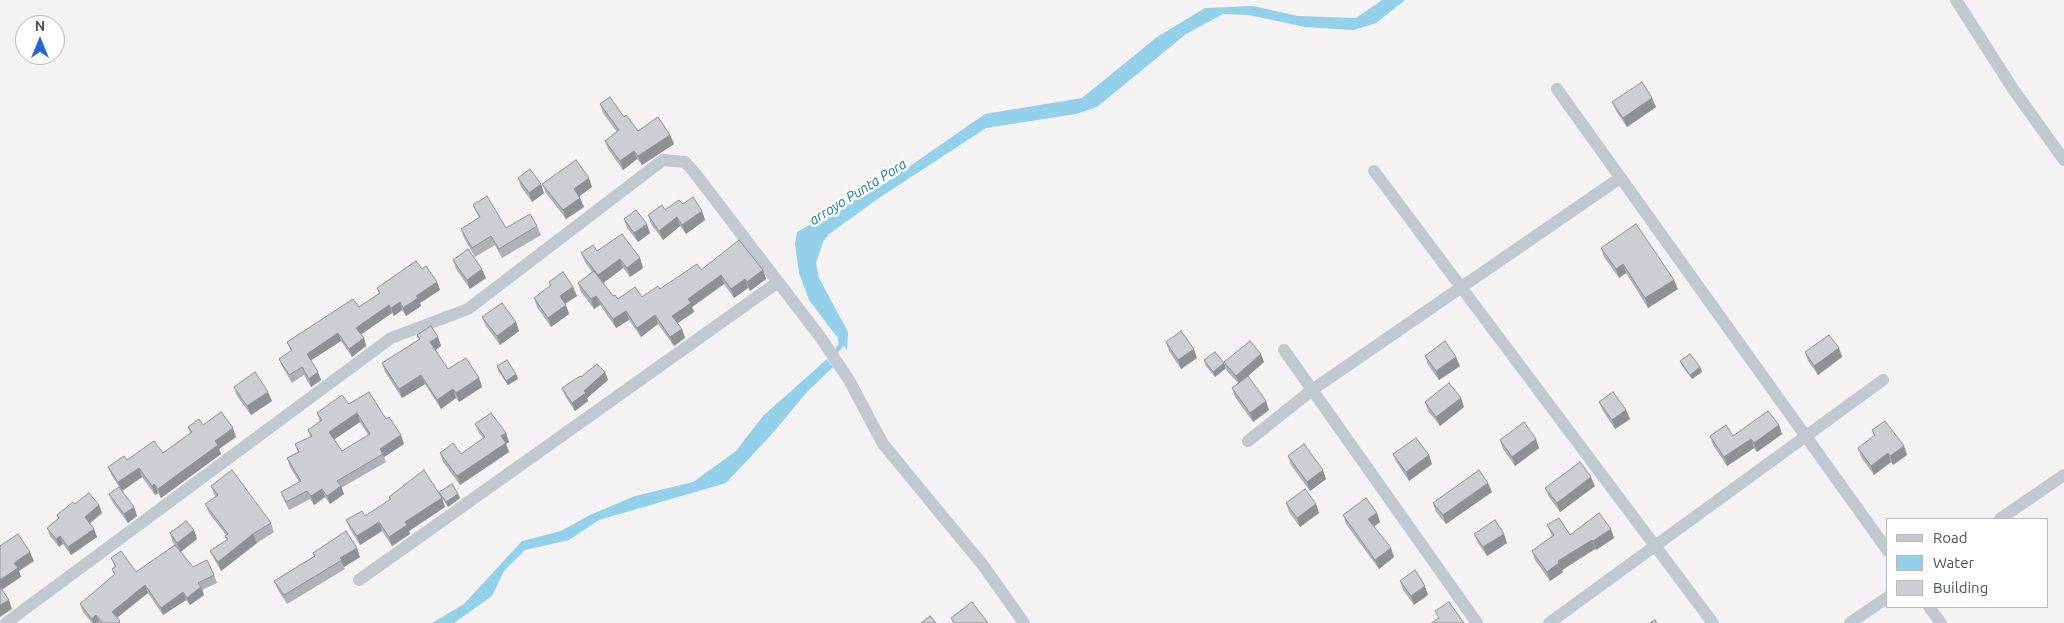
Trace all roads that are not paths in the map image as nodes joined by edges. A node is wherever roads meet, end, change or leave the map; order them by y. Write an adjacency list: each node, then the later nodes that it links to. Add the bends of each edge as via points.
1 (1956, 0): 3 (street, via 2013,89)
2 (1557, 89): 5 (street)
3 (2064, 160)
4 (1374, 171): 7 (street)
5 (1620, 178): 7 (street); 11 (street)
6 (778, 282): 17 (street); 20 (street, via 685,162 664,160 468,309 391,338); 21 (street, via 849,380 883,444 982,564)
7 (1461, 287): 10 (street); 15 (street)
8 (1284, 350): 10 (street)
9 (1883, 380): 11 (street)
10 (1312, 390): 12 (street); 22 (street)
11 (1805, 436): 15 (street); 16 (street)
12 (1248, 441)
13 (2064, 475): 14 (street)
14 (2001, 518)
15 (1655, 546): 23 (street); 24 (street)
16 (1886, 548)
17 (359, 580)
18 (1886, 598): 25 (street)
19 (1930, 608): 26 (street)
20 (6, 623)
21 (1024, 623)
22 (1477, 623)
23 (1549, 623)
24 (1714, 623)
25 (1850, 623)
26 (1941, 623)

